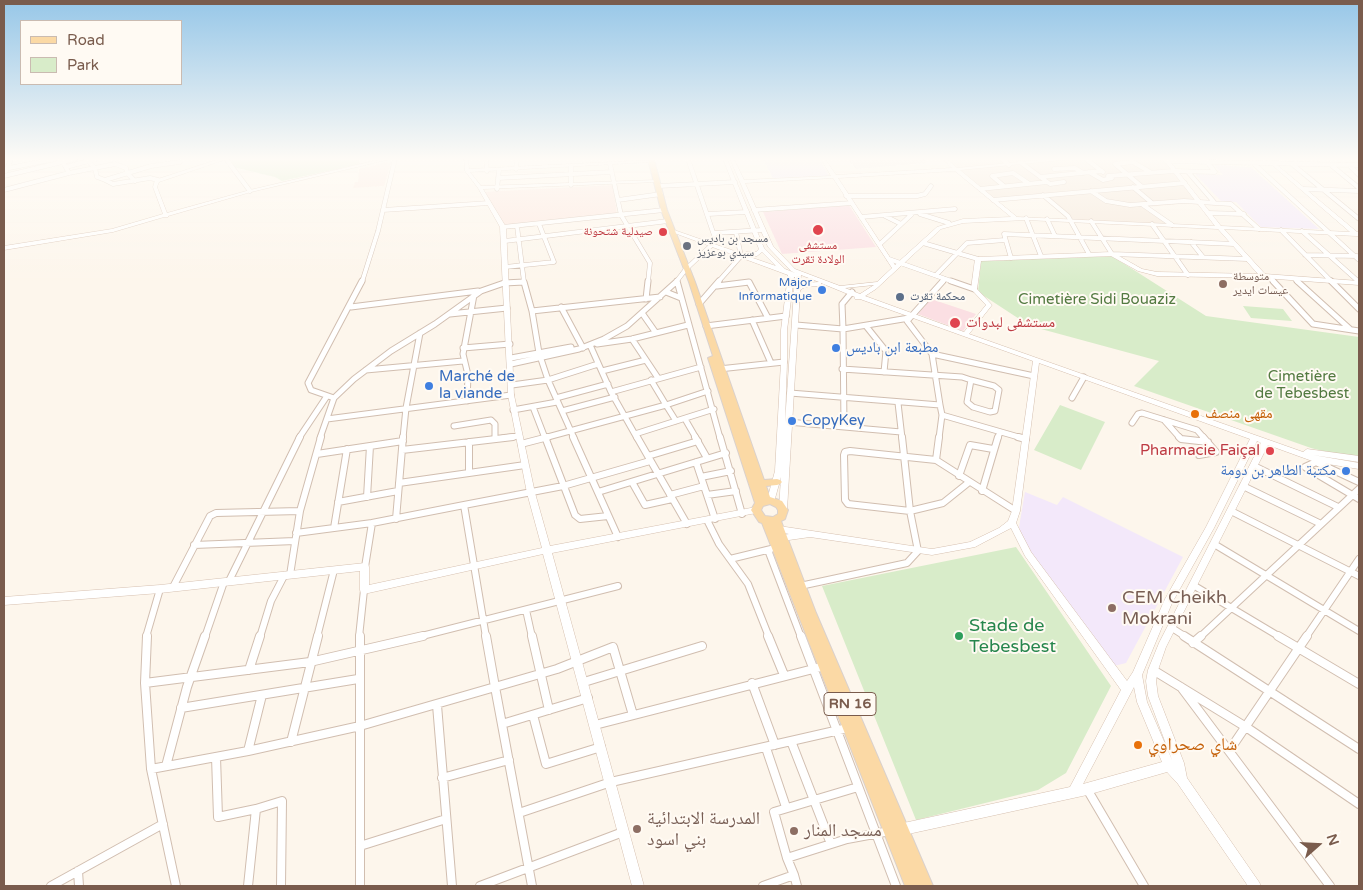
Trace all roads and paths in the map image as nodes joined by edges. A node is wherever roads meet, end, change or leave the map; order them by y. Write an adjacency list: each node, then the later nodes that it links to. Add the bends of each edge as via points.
1 (618, 200): 34 (street)
2 (993, 200): 38 (street)
3 (160, 201): 35 (street)
4 (218, 201): 35 (street)
5 (385, 201): 23 (street)
6 (662, 201): 24 (main road)
7 (703, 201): 32 (street)
8 (742, 201): 29 (street)
9 (750, 201): 25 (street)
10 (850, 201): 20 (street)
11 (1049, 201): 42 (street)
12 (1106, 201): 22 (street)
13 (1149, 201): 21 (street)
14 (1199, 201): 18 (street); 21 (street); 31 (street)
15 (1295, 201): 61 (street)
16 (1318, 201): 63 (street)
17 (1337, 201): 27 (street)
18 (1214, 202): 33 (street, via 1234,205)
19 (489, 203): 23 (street); 52 (street)
20 (852, 203): 25 (street); 37 (street)
21 (1153, 204): 22 (street)
22 (1143, 205): 49 (street)
23 (383, 210): 129 (street)
24 (664, 210): 34 (street); 43 (main road)
25 (754, 210): 56 (street)
26 (955, 210): 30 (street)
27 (1350, 211): 28 (street); 41 (street)
28 (1359, 211)
29 (747, 212): 32 (street); 55 (street)
30 (915, 213): 36 (street); 45 (street); 47 (street)
31 (1208, 213): 33 (street); 53 (street)
32 (708, 214): 62 (street)
33 (1244, 214): 54 (street)
34 (621, 215): 46 (street); 51 (street)
35 (166, 216): 78 (street, via 113,230)
36 (885, 216): 37 (street); 47 (street)
37 (861, 217): 75 (street)
38 (1014, 217): 39 (street); 45 (street)
39 (1026, 218): 40 (street); 65 (street)
40 (1047, 218): 42 (street); 66 (street)
41 (1359, 219)
42 (1069, 220): 44 (street); 67 (street)
43 (668, 221): 51 (street); 58 (main road)
44 (1091, 221): 48 (street); 68 (street)
45 (949, 223): 74 (street)
46 (539, 224): 50 (street); 64 (street)
47 (901, 224): 75 (street)
48 (1152, 224): 49 (street); 72 (street)
49 (1172, 225): 53 (street)
50 (517, 226): 52 (street); 69 (street)
51 (627, 226): 64 (street); 126 (street, via 650,263)
52 (503, 227): 70 (street)
53 (1219, 227): 54 (street); 76 (street)
54 (1259, 229): 57 (street)
55 (754, 230): 56 (street); 60 (street); 79 (street)
56 (762, 230): 100 (street, via 771,247)
57 (1280, 230): 59 (street); 84 (street)
58 (672, 231): 77 (street); 98 (main road)
59 (1302, 231): 61 (street); 87 (street)
60 (736, 232): 62 (street); 83 (street)
61 (1330, 232): 63 (street); 89 (street)
62 (715, 233): 77 (street)
63 (1358, 235)
64 (544, 236): 69 (street); 96 (street, via 554,262)
65 (1034, 236): 66 (street); 71 (street, via 1006,233 1003,234); 85 (street)
66 (1055, 236): 67 (street)
67 (1079, 236): 68 (street); 81 (street)
68 (1100, 237): 72 (street); 82 (street)
69 (518, 239): 70 (street); 96 (street)
70 (504, 240): 97 (street)
71 (1004, 240): 80 (street, via 969,243); 91 (street)
72 (1164, 240): 73 (street); 86 (street)
73 (1191, 242): 76 (street); 88 (street)
74 (922, 243): 80 (street); 94 (street)
75 (880, 244): 90 (street)
76 (1234, 244): 93 (street)
77 (713, 245): 83 (street); 98 (street)
78 (4, 248)
79 (762, 249): 83 (street, via 756,254); 95 (street)
80 (958, 254): 92 (street); 101 (street)
81 (1089, 254): 82 (street); 85 (street)
82 (1112, 254): 86 (street); 102 (street, via 1146,272)
83 (743, 255): 95 (street); 100 (street); 114 (street)
84 (1306, 255): 87 (street); 108 (street)
85 (1041, 256): 91 (street)
86 (1175, 256): 88 (street); 102 (street)
87 (1329, 256): 89 (street); 112 (street)
88 (1203, 257): 93 (street)
89 (1358, 257)
90 (889, 258): 94 (street); 99 (street)
91 (1011, 258): 92 (street)
92 (978, 259): 117 (street)
93 (1247, 259): 103 (street)
94 (902, 263): 99 (street); 101 (street)
95 (778, 265): 100 (street)
96 (522, 266): 97 (street); 109 (street)
97 (505, 267): 110 (street)
98 (686, 269): 105 (main road); 107 (street)
99 (895, 269): 111 (street)
100 (794, 273): 113 (street); 115 (street); 118 (street); 137 (street)
101 (936, 275): 106 (street)
102 (1188, 275): 103 (street)
103 (1266, 276): 104 (street); 146 (street, via 1313,324)
104 (1295, 278): 108 (street); 146 (street)
105 (689, 279): 107 (street); 128 (main road); 166 (main road)
106 (945, 279): 117 (street); 138 (street)
107 (677, 280): 120 (street); 125 (street)
108 (1331, 281): 112 (street); 132 (street)
109 (524, 282): 110 (street); 133 (street)
110 (504, 283): 119 (street); 131 (street)
111 (880, 283): 115 (street); 116 (street)
112 (1359, 283)
113 (819, 284): 118 (street, via 804,285); 121 (street)
114 (717, 286): 128 (street); 139 (street, via 751,284)
115 (835, 286): 121 (street)
116 (874, 288): 123 (street); 127 (street)
117 (974, 289): 150 (street, via 989,305)
118 (796, 290): 142 (street)
119 (481, 291): 122 (street); 129 (street)
120 (666, 292): 124 (street); 125 (street)
121 (851, 294): 123 (street); 145 (street, via 842,304)
122 (474, 295): 134 (street); 136 (street)
123 (858, 296): 127 (street)
124 (660, 297): 126 (street); 135 (street)
125 (681, 298): 141 (street)
126 (646, 299): 130 (street)
127 (867, 300): 138 (street)
128 (699, 304): 143 (main road)
129 (352, 307): 184 (street, via 308,383 311,390)
130 (562, 307): 133 (street); 153 (street)
131 (507, 308): 134 (street); 152 (street)
132 (1359, 309)
133 (532, 311): 156 (street)
134 (472, 312): 136 (street); 154 (street)
135 (642, 313): 149 (street); 153 (street, via 618,332)
136 (448, 315): 148 (street)
137 (786, 316): 139 (street); 161 (street)
138 (910, 317): 144 (street); 150 (street); 155 (street, via 907,323)
139 (768, 318): 140 (street)
140 (752, 320): 143 (street); 163 (street)
141 (688, 325): 149 (street); 165 (street)
142 (796, 325): 145 (street); 181 (street)
143 (706, 326): 166 (main road)
144 (866, 326): 145 (street); 170 (street, via 886,351)
145 (843, 329): 167 (street)
146 (1350, 330): 147 (street)
147 (1359, 331)
148 (420, 332): 164 (street); 168 (street)
149 (656, 333): 151 (street)
150 (965, 335): 160 (street)
151 (632, 339): 153 (street); 157 (street)
152 (510, 344): 154 (street); 159 (street)
153 (587, 346): 156 (street); 162 (street)
154 (463, 348): 158 (street)
155 (932, 354): 171 (street); 172 (street)
156 (540, 356): 159 (street); 175 (street)
157 (646, 360): 169 (street); 174 (street)
158 (463, 361): 164 (street); 189 (street, via 468,375)
159 (511, 361): 179 (street)
160 (1036, 361): 172 (street); 173 (street)
161 (784, 362): 163 (street); 249 (street)
162 (598, 364): 169 (street); 175 (street)
163 (771, 364): 166 (street)
164 (414, 367): 168 (street); 194 (street)
165 (701, 367): 174 (street); 180 (street)
166 (718, 369): 253 (main road); 269 (main road)
167 (842, 369): 170 (street); 186 (street)
168 (365, 370): 185 (street)
169 (602, 371): 178 (street)
170 (884, 372): 171 (street)
171 (935, 375): 177 (street); 192 (street)
172 (1034, 376): 218 (street)
173 (1084, 377): 187 (street); 198 (street)
174 (658, 378): 176 (street)
175 (548, 380): 179 (street); 188 (street)
176 (651, 380): 182 (street); 191 (street)
177 (971, 380): 177 (street, via 998,388 995,411 973,407 968,402)
178 (608, 384): 182 (street); 188 (street)
179 (512, 385): 183 (street)
180 (708, 391): 191 (street); 195 (street)
181 (790, 393): 186 (street); 205 (street)
182 (613, 394): 197 (street); 200 (street)
183 (512, 395): 189 (street); 196 (street)
184 (327, 396): 185 (street); 277 (street, via 305,426)
185 (334, 398): 201 (street)
186 (844, 398): 190 (street); 209 (street)
187 (1072, 398)
188 (557, 400): 193 (street); 197 (street)
189 (467, 401): 194 (street)
190 (898, 403): 192 (street); 211 (street)
191 (666, 405): 200 (street); 204 (street)
192 (940, 405): 199 (street)
193 (533, 406): 196 (street); 217 (street)
194 (406, 408): 201 (street); 220 (street)
195 (714, 409): 202 (street); 229 (street)
196 (514, 410): 214 (street)
197 (562, 411): 210 (street)
198 (1188, 413): 207 (street); 215 (street)
199 (942, 415): 212 (street); 236 (street)
200 (626, 417): 210 (street); 213 (street)
201 (327, 419): 230 (street)
202 (685, 419): 204 (street); 221 (street)
203 (1164, 420): 206 (street, via 1141,413); 207 (street); 223 (street, via 1181,438)
204 (676, 421): 213 (street)
205 (788, 422): 209 (street); 272 (street)
206 (1132, 422)
207 (1185, 425): 223 (street, via 1200,432)
208 (454, 426): 216 (street, via 492,420)
209 (844, 427): 211 (street)
210 (572, 432): 217 (street); 247 (street)
211 (902, 432): 234 (street)
212 (1000, 432): 218 (street); 227 (street)
213 (635, 434): 232 (street)
214 (519, 436): 216 (street); 224 (street)
215 (1255, 437): 219 (street); 332 (street, via 1210,528 1168,602)
216 (495, 438): 222 (street)
217 (546, 439): 224 (street); 254 (street)
218 (1026, 439): 275 (street)
219 (1266, 440): 235 (street); 240 (street)
220 (403, 441): 225 (street); 228 (street)
221 (698, 441): 232 (street); 233 (street)
222 (469, 442): 228 (street); 243 (street)
223 (1208, 442): 231 (street, via 1216,453)
224 (521, 444): 239 (street)
225 (370, 446): 226 (street); 265 (street)
226 (347, 449): 230 (street); 268 (street)
227 (993, 449): 245 (street, via 970,445); 260 (street)
228 (402, 450): 251 (street)
229 (726, 453): 233 (street); 242 (street)
230 (317, 454): 273 (street)
231 (1199, 455)
232 (649, 458): 244 (street); 247 (street)
233 (707, 458): 238 (street)
234 (904, 458): 236 (street); 274 (street); 274 (street, via 845,452 845,500 851,504)
235 (1315, 458): 237 (street); 241 (street); 250 (street); 264 (street, via 1305,467)
236 (936, 460): 245 (street)
237 (1359, 460)
238 (696, 462): 244 (street); 246 (street)
239 (525, 465): 243 (street); 262 (street)
240 (1254, 466): 256 (street); 271 (street)
241 (1359, 466)
242 (731, 471): 246 (street); 259 (street)
243 (469, 473): 251 (street)
244 (658, 474): 248 (street); 266 (street)
245 (959, 476): 252 (street)
246 (701, 477): 255 (street)
247 (592, 479): 254 (street); 261 (street)
248 (632, 482): 261 (street); 266 (street, via 645,505)
249 (776, 482): 253 (main road); 269 (street)
250 (1359, 482)
251 (399, 483): 258 (street)
252 (968, 483): 260 (street); 274 (street, via 943,503)
253 (762, 484): 269 (main road)
254 (563, 486): 262 (street); 279 (street, via 577,518)
255 (704, 486): 263 (street); 266 (street)
256 (1243, 486): 276 (street); 285 (street)
257 (1359, 489): 264 (street)
258 (398, 491): 265 (street); 280 (street)
259 (736, 491): 263 (street); 278 (street)
260 (982, 491): 275 (street)
261 (598, 492): 279 (street)
262 (531, 493): 270 (street); 294 (street)
263 (707, 495): 281 (street)
264 (1352, 495): 267 (street); 271 (street)
265 (367, 497): 268 (street)
266 (671, 497): 284 (street)
267 (1359, 499)
268 (338, 502): 286 (street)
269 (764, 504): 272 (main road, via 779,504); 278 (street); 287 (main road, via 759,516)
270 (464, 505): 280 (street); 298 (street)
271 (1338, 507): 285 (street)
272 (783, 510): 287 (main road)
273 (300, 511): 277 (street); 288 (street)
274 (910, 511): 295 (street)
275 (1016, 511): 283 (street)
276 (1231, 511): 291 (street); 293 (street)
277 (263, 512): 290 (street); 292 (street, via 213,514)
278 (742, 514): 281 (street)
279 (608, 516): 289 (street)
280 (396, 518): 282 (street)
281 (711, 520): 284 (street); 296 (street, via 719,544)
282 (372, 523): 286 (street); 299 (street)
283 (1012, 523): 295 (street, via 972,545 943,551); 342 (street, via 1028,554)
284 (687, 524): 289 (street)
285 (1321, 524): 293 (street)
286 (334, 528): 288 (street)
287 (774, 534): 295 (street, via 809,534); 296 (street); 308 (main road, RN 16); 326 (main road, RN 16)
288 (296, 537): 290 (street); 302 (street)
289 (618, 537): 294 (street)
290 (248, 542): 292 (street); 305 (street)
291 (1214, 544): 303 (street); 306 (street)
292 (194, 545): 309 (street)
293 (1298, 545): 301 (street); 303 (street)
294 (548, 550): 298 (street); 313 (street)
295 (918, 551): 308 (street, via 907,563)
296 (730, 559): 331 (street, via 753,593)
297 (1359, 559): 301 (street)
298 (475, 566): 311 (street); 317 (street)
299 (366, 567): 300 (street); 311 (street)
300 (334, 570): 302 (street); 325 (street)
301 (1351, 571): 304 (street); 316 (street)
302 (287, 575): 305 (street); 327 (street, via 271,601)
303 (1266, 575): 314 (street); 316 (street)
304 (1359, 576)
305 (227, 582): 309 (street); 333 (street)
306 (1193, 585): 314 (street); 318 (street)
307 (618, 586): 313 (street)
308 (800, 586): 326 (main road, RN 16)
309 (173, 587): 310 (street)
310 (160, 588): 312 (street); 337 (street, via 145,641)
311 (364, 590): 323 (street)
312 (4, 601)
313 (561, 601): 315 (street); 324 (street)
314 (1230, 607): 320 (street); 322 (street)
315 (526, 610): 317 (street); 330 (street)
316 (1325, 610): 319 (street); 322 (street)
317 (484, 620): 323 (street); 339 (street)
318 (1172, 628): 320 (street); 329 (street)
319 (1359, 631)
320 (1193, 642): 343 (street)
321 (702, 646): 328 (street)
322 (1298, 648): 338 (street); 343 (street)
323 (358, 652): 325 (street); 334 (street)
324 (578, 661): 328 (street, via 613,648); 330 (street); 335 (street)
325 (310, 662): 327 (street); 341 (street)
326 (823, 666): 331 (street); 355 (main road, RN 16); 380 (main road, RN 16)
327 (249, 670): 333 (street)
328 (621, 670): 335 (street); 350 (street)
329 (1153, 670): 340 (street); 365 (street, via 1150,681 1153,696)
330 (540, 674): 339 (street); 348 (street)
331 (784, 675): 336 (street)
332 (1137, 675): 342 (street); 365 (street, via 1142,702)
333 (190, 676): 337 (street); 347 (street)
334 (358, 679): 341 (street); 353 (street)
335 (584, 682): 345 (street)
336 (752, 682): 350 (street); 359 (street)
337 (145, 683): 367 (street)
338 (1359, 684)
339 (495, 687): 346 (street); 351 (street)
340 (1181, 687): 354 (street); 362 (street)
341 (304, 689): 344 (street); 357 (street)
342 (1127, 689): 372 (street)
343 (1270, 692): 354 (street); 360 (street)
344 (262, 695): 347 (street); 361 (street)
345 (588, 698): 348 (street); 352 (street)
346 (437, 705): 353 (street); 368 (street)
347 (181, 708): 366 (street)
348 (549, 710): 349 (street)
349 (533, 715): 351 (street); 358 (street, via 546,764)
350 (633, 715): 352 (street)
351 (502, 724): 364 (street)
352 (595, 725): 358 (street)
353 (360, 726): 357 (street); 384 (street)
354 (1246, 727): 362 (street); 374 (street)
355 (842, 729): 356 (street); 370 (street); 380 (main road, RN 16)
356 (792, 741): 359 (street); 373 (street)
357 (291, 742): 361 (street)
358 (601, 747): 369 (street)
359 (770, 747): 369 (street); 375 (street)
360 (1359, 747)
361 (248, 751): 363 (street)
362 (1229, 751): 406 (street)
363 (216, 757): 366 (street); 376 (street, via 218,817)
364 (509, 760): 368 (street); 377 (street)
365 (1174, 764): 371 (street); 405 (street)
366 (166, 766): 367 (street)
367 (150, 769): 379 (street)
368 (442, 778): 378 (street)
369 (611, 782): 377 (street); 381 (street)
370 (858, 787): 373 (street); 382 (street)
371 (1086, 788): 372 (street); 404 (street)
372 (1074, 790): 380 (street)
373 (812, 799): 375 (street); 383 (street)
374 (1359, 804)
375 (786, 807): 385 (street, via 773,814)
376 (256, 809): 392 (street); 393 (street, via 282,801)
377 (519, 813): 386 (street)
378 (446, 819): 384 (street); 395 (street)
379 (163, 824): 387 (street); 391 (street)
380 (897, 830): 382 (street); 402 (main road, RN 16); 403 (main road, RN 16)
381 (623, 832): 386 (street); 398 (street)
382 (876, 833): 383 (street); 401 (street)
383 (831, 844): 385 (street)
384 (360, 846): 394 (street)
385 (787, 858): 388 (street)
386 (529, 868): 396 (street); 397 (street)
387 (78, 871): 389 (street); 390 (street)
388 (794, 875): 399 (street); 400 (street)
389 (51, 886)
390 (78, 886)
391 (176, 886)
392 (248, 886)
393 (280, 886)
394 (360, 886)
395 (452, 886)
396 (480, 886)
397 (532, 886)
398 (638, 886)
399 (764, 886)
400 (797, 886)
401 (896, 886)
402 (912, 886)
403 (926, 886)
404 (1144, 886)
405 (1254, 886)
406 (1330, 886)

